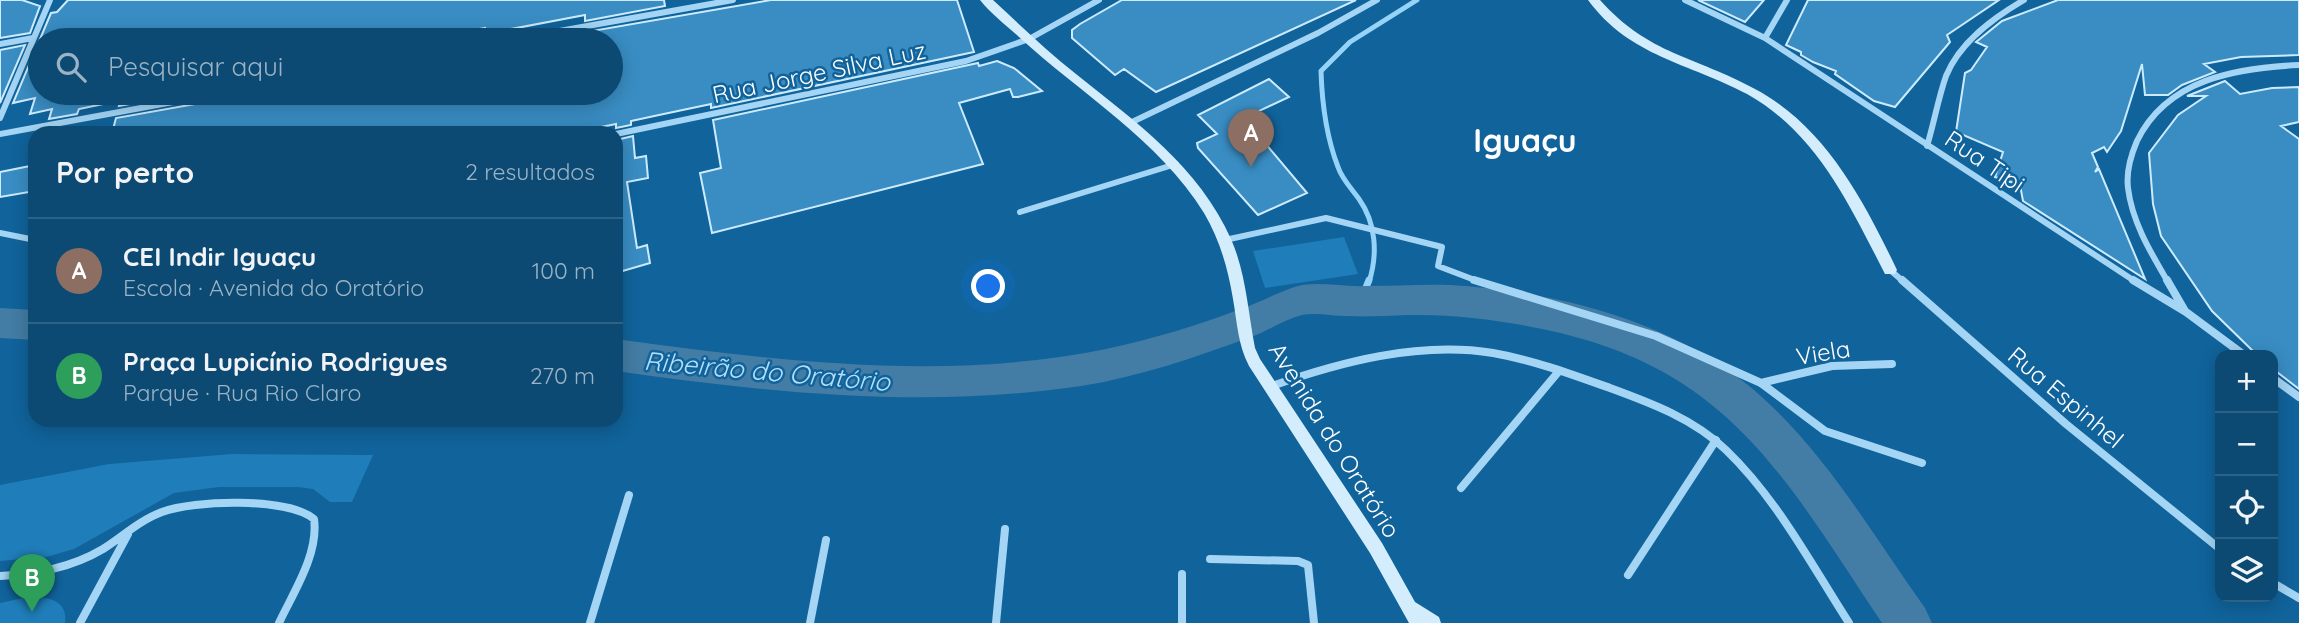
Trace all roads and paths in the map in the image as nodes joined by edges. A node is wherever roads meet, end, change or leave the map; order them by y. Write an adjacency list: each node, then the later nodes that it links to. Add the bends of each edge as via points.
1 (50, 0): 10 (street)
2 (733, 0): 11 (street)
3 (986, 0): 14 (main road, Avenida do Oratório)
4 (1099, 0): 14 (street, Rua Jorge Silva Luz)
5 (1377, 0): 20 (street)
6 (1594, 0): 31 (main road, via 1606,17 1651,51 1755,93 1813,142 1853,198)
7 (1685, 0): 12 (street, Rua Tipi)
8 (1787, 0): 12 (street)
9 (2024, 0): 25 (street, via 1984,26 1955,61)
10 (37, 28)
11 (576, 28)
12 (1765, 38): 25 (street, Rua Tipi)
13 (28, 39): 15 (street)
14 (1029, 39): 20 (main road, Avenida do Oratório); 23 (street, Rua Jorge Silva Luz, via 966,61)
15 (0, 44)
16 (28, 50): 19 (street)
17 (2299, 65): 32 (street, via 2244,68 2207,79 2179,92 2140,130 2128,189 2137,220)
18 (159, 105): 21 (street)
19 (0, 118)
20 (1130, 123): 26 (main road, Avenida do Oratório)
21 (48, 126)
22 (28, 130): 24 (street)
23 (623, 133)
24 (0, 135)
25 (1927, 146): 32 (street, Rua Tipi)
26 (1177, 163): 27 (street); 30 (main road, Avenida do Oratório, via 1201,194)
27 (1020, 212)
28 (0, 233): 29 (street)
29 (28, 239)
30 (1226, 246): 37 (street, via 1326,218 1363,226 1442,247 1438,266 1467,278 1656,336); 38 (main road, Avenida do Oratório, via 1248,348)
31 (1890, 271): 47 (street, Rua Espinhel, via 2066,424)
32 (2186, 312): 33 (street, Rua Tipi)
33 (2237, 350)
34 (1892, 364): 37 (street, Viela, via 1832,366)
35 (1559, 371): 38 (street, via 1505,356 1448,351 1387,355); 40 (street, via 1646,401); 42 (street)
36 (2278, 382): 39 (street)
37 (1760, 383): 41 (street, via 1825,431)
38 (1269, 387): 54 (main road, Avenida do Oratório)
39 (2299, 397)
40 (1716, 440): 50 (street); 64 (street, via 1751,477)
41 (1922, 463)
42 (1461, 488)
43 (629, 495): 57 (street)
44 (1005, 529): 59 (street)
45 (129, 531): 51 (street, via 64,567); 55 (street); 56 (street, via 184,506 289,506 308,512 315,520 316,538)
46 (826, 540): 58 (street)
47 (2215, 545)
48 (1210, 559): 61 (street, via 1308,565)
49 (1182, 574): 60 (street)
50 (1628, 575)
51 (0, 576)
52 (2278, 586): 53 (street)
53 (2299, 598)
54 (1410, 606): 62 (main road, Avenida do Oratório); 63 (main road)
55 (80, 623)
56 (279, 623)
57 (590, 623)
58 (810, 623)
59 (996, 623)
60 (1182, 623)
61 (1314, 623)
62 (1418, 623)
63 (1433, 623)
64 (1849, 623)

